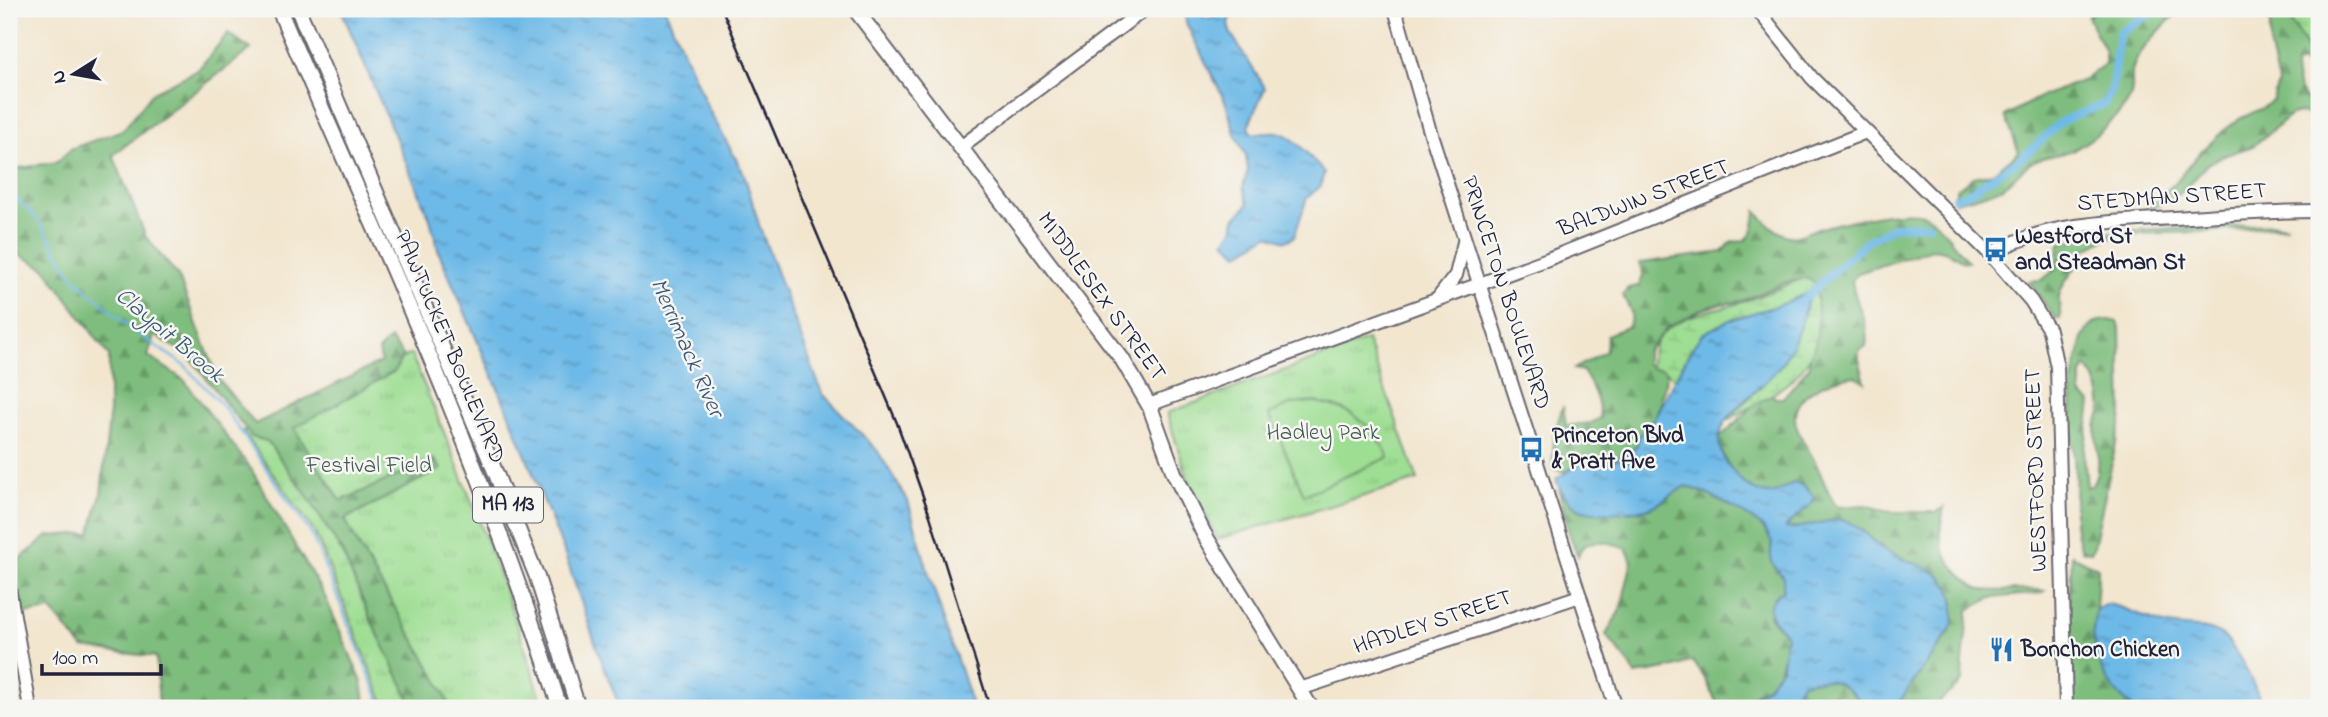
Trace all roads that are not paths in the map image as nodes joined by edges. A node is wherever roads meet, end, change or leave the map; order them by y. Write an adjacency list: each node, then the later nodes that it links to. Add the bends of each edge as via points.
1 (279, 9): 19 (main road, PAWTUCKET BOULEVARD / MA 113, via 465,443 518,580)
2 (298, 9): 20 (main road, PAWTUCKET BOULEVARD / MA 113, via 494,469 537,577)
3 (855, 9): 8 (main road, MIDDLESEX STREET)
4 (1145, 9): 8 (main road)
5 (1395, 9): 10 (main road, PRINCETON BOULEVARD)
6 (1757, 9): 7 (main road, WESTFORD STREET, via 1812,78)
7 (1866, 132): 11 (main road, WESTFORD STREET); 12 (main road, BALDWIN STREET)
8 (961, 146): 14 (main road, MIDDLESEX STREET, via 1122,359)
9 (2319, 211): 11 (main road, STEDMAN STREET, via 2078,225 2026,237)
10 (1465, 238): 12 (main road, PRINCETON BOULEVARD); 13 (main road, via 1456,275)
11 (1990, 254): 23 (main road, WESTFORD STREET, via 2031,301 2049,330 2057,367)
12 (1480, 284): 13 (main road, BALDWIN STREET); 16 (main road, PRINCETON BOULEVARD)
13 (1435, 301): 14 (main road, BALDWIN STREET)
14 (1149, 405): 17 (main road, MIDDLESEX STREET, via 1197,522)
15 (9, 587): 18 (main road)
16 (1580, 596): 17 (main road, HADLEY STREET); 22 (main road, PRINCETON BOULEVARD)
17 (1300, 689): 21 (main road, MIDDLESEX STREET)
18 (30, 708)
19 (560, 708)
20 (578, 708)
21 (1311, 708)
22 (1616, 708)
23 (2066, 708)

